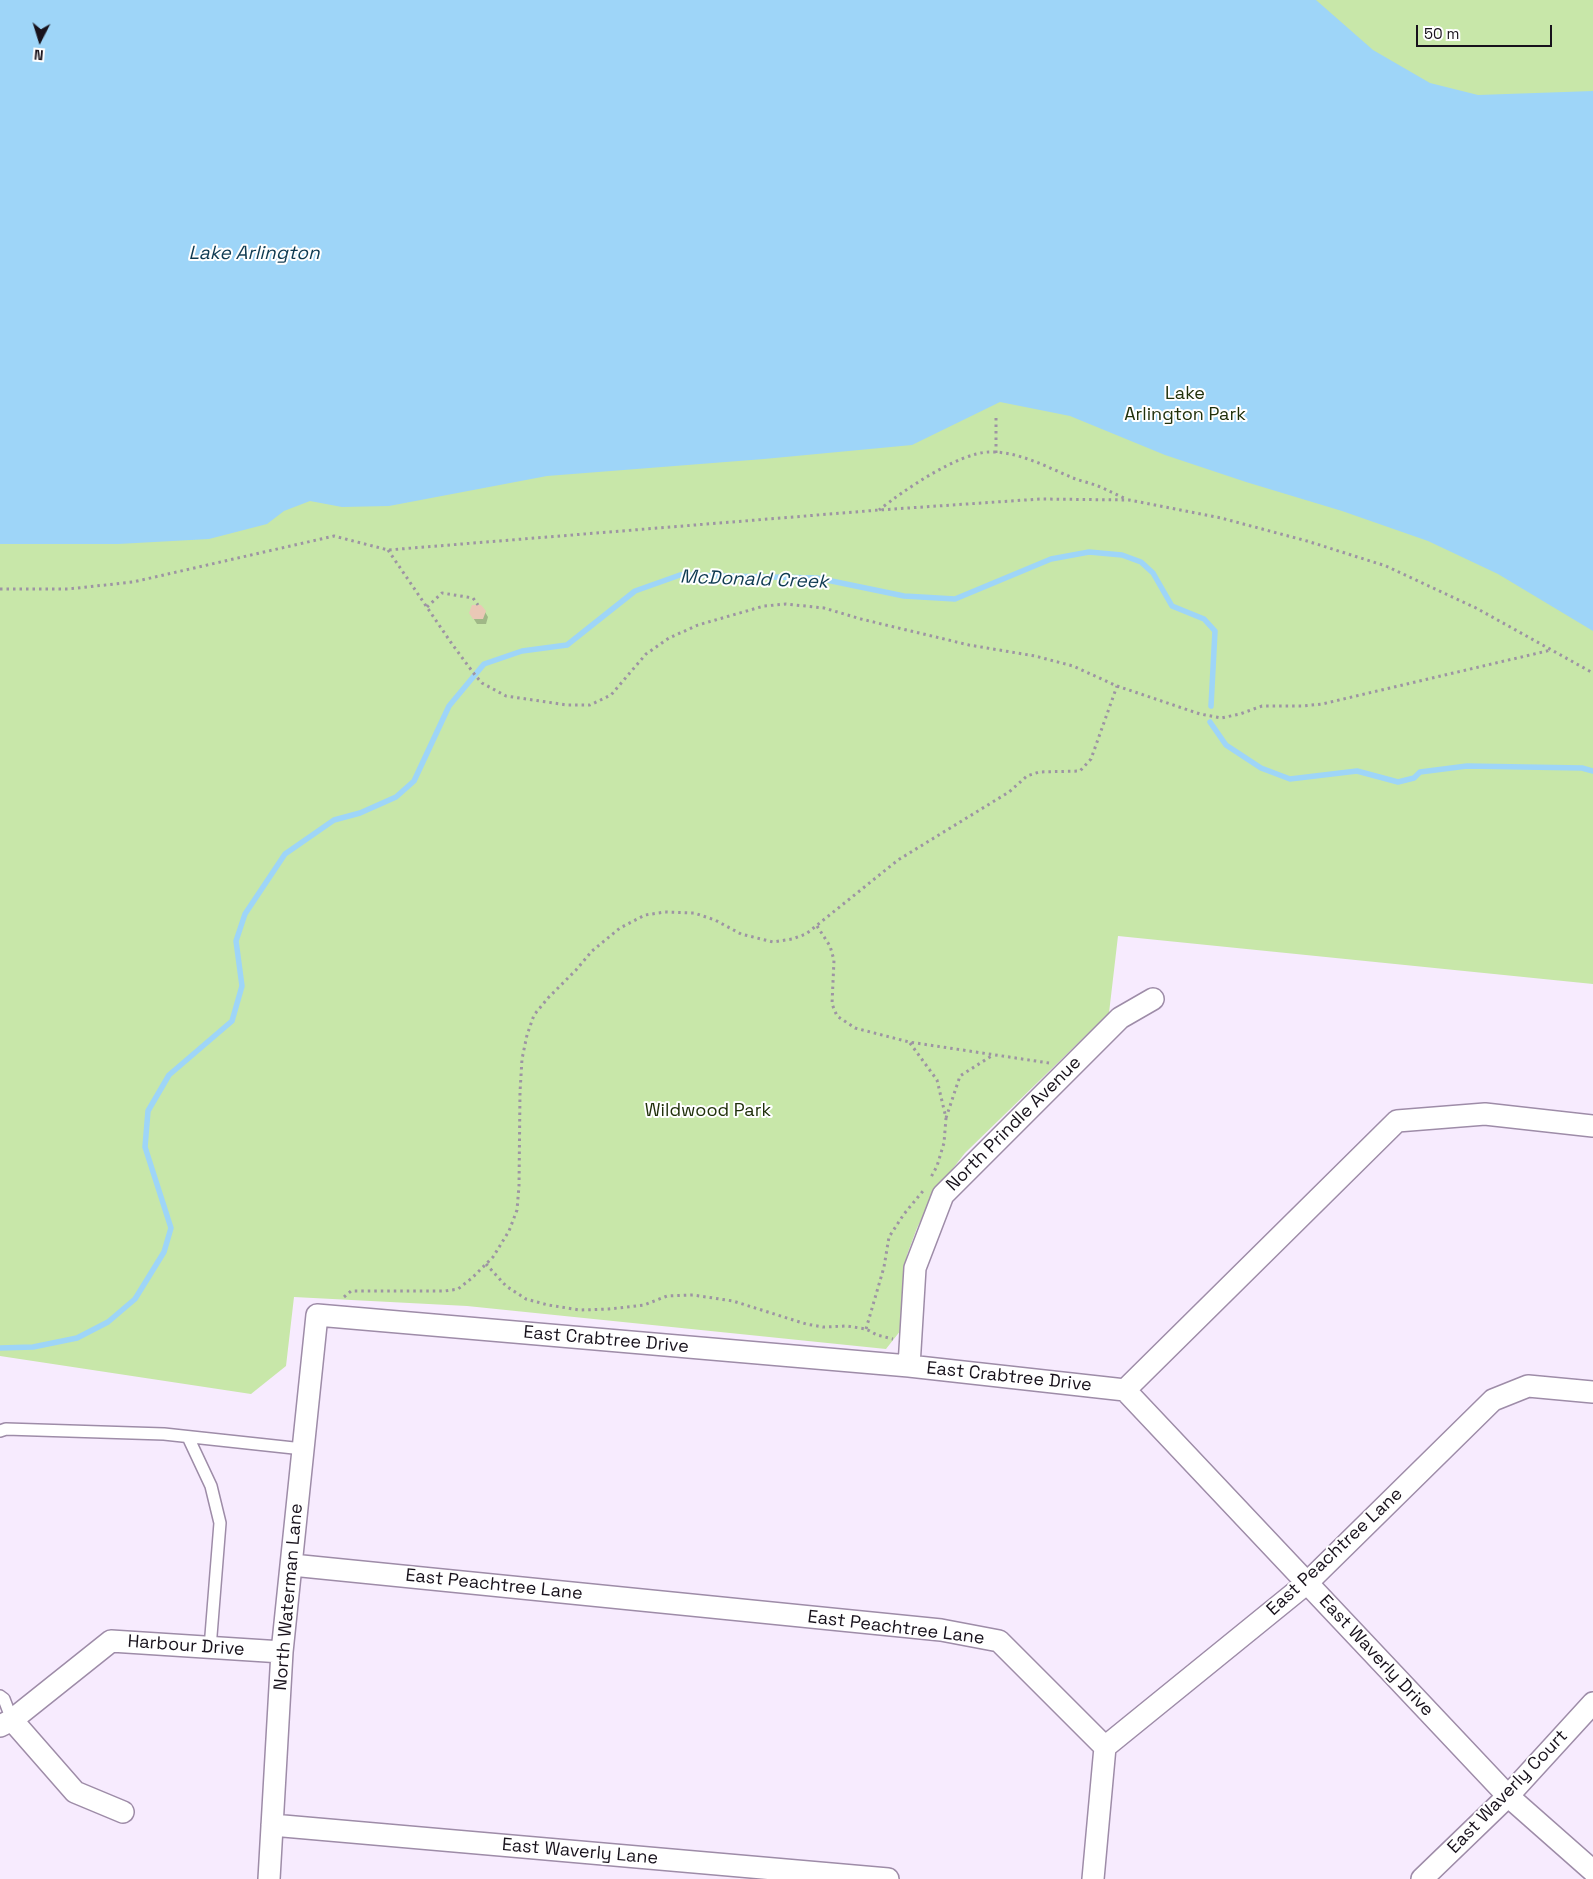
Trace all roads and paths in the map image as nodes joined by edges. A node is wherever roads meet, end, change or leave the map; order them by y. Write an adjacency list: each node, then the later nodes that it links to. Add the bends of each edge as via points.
1 (996, 415): 2 (path)
2 (996, 453): 3 (path, via 1038,463); 4 (path, via 966,456 898,495)
3 (1129, 500): 4 (path, via 1040,499); 9 (path, via 1221,518 1307,540 1386,566 1476,608)
4 (879, 510): 5 (path)
5 (388, 550): 6 (path, via 334,536 133,582 68,589); 8 (path)
6 (0, 589)
7 (478, 605): 8 (path, via 472,598 442,593)
8 (427, 608): 11 (path, via 482,682 506,696 567,705 590,705 611,695 646,654 669,638 698,625 764,606 786,604 824,608 969,645 1035,656 1073,666)
9 (1552, 650): 10 (path); 11 (path, via 1322,704 1262,706 1221,718)
10 (1593, 673)
11 (1117, 686): 12 (path, via 1091,759 1080,770 1039,772 1027,776 1009,792 898,860)
12 (817, 926): 14 (path, via 830,946 834,960 832,1004 837,1016 855,1028); 21 (path, via 806,934 773,942 741,934 694,913 665,912 644,916 620,928 592,950 534,1015 527,1035 520,1092 517,1210 509,1231)
13 (1153, 999): 16 (street, North Prindle Avenue, via 1120,1018)
14 (909, 1042): 15 (path); 17 (path, via 936,1080)
15 (994, 1054): 16 (path); 17 (path, via 960,1076)
16 (1072, 1066): 25 (street, North Prindle Avenue, via 943,1195 915,1268)
17 (946, 1118): 19 (path, via 944,1143)
18 (1593, 1126): 27 (street, via 1484,1114 1397,1122)
19 (929, 1181)
20 (925, 1188): 24 (path, via 889,1237 884,1268)
21 (486, 1264): 22 (path, via 458,1289 351,1291); 24 (path, via 506,1286 526,1299 548,1305 580,1310 609,1309 644,1305 667,1296 693,1295 733,1301 806,1324)
22 (344, 1297)
23 (316, 1315): 26 (street, East Crabtree Drive); 31 (street, North Waterman Lane)
24 (866, 1329): 25 (path)
25 (911, 1344): 26 (street, North Prindle Avenue)
26 (910, 1366): 27 (street, East Crabtree Drive)
27 (1124, 1390): 33 (street, East Waverly Drive)
28 (1593, 1392): 33 (street, East Peachtree Lane, via 1528,1386 1493,1400)
29 (0, 1431): 30 (lane)
30 (188, 1436): 31 (lane); 34 (lane, via 211,1486 220,1523)
31 (303, 1449): 32 (street, North Waterman Lane)
32 (292, 1565): 35 (street, North Waterman Lane); 39 (street, East Peachtree Lane, via 941,1630 999,1641)
33 (1307, 1583): 39 (street, East Peachtree Lane); 40 (street, East Waverly Drive)
34 (210, 1648): 35 (street, Harbour Drive); 38 (street, Harbour Drive, via 111,1641)
35 (282, 1652): 42 (street, North Waterman Lane)
36 (0, 1696): 38 (lane, via 4,1699)
37 (1593, 1703): 40 (street, East Waverly Court)
38 (6, 1723): 41 (street, via 75,1792)
39 (1105, 1747): 46 (street)
40 (1508, 1796): 43 (street, East Waverly Drive); 47 (street, East Waverly Court)
41 (122, 1812)
42 (272, 1825): 44 (street, North Waterman Lane); 45 (street, East Waverly Lane)
43 (1593, 1871)
44 (269, 1879)
45 (888, 1879)
46 (1093, 1879)
47 (1422, 1879)

